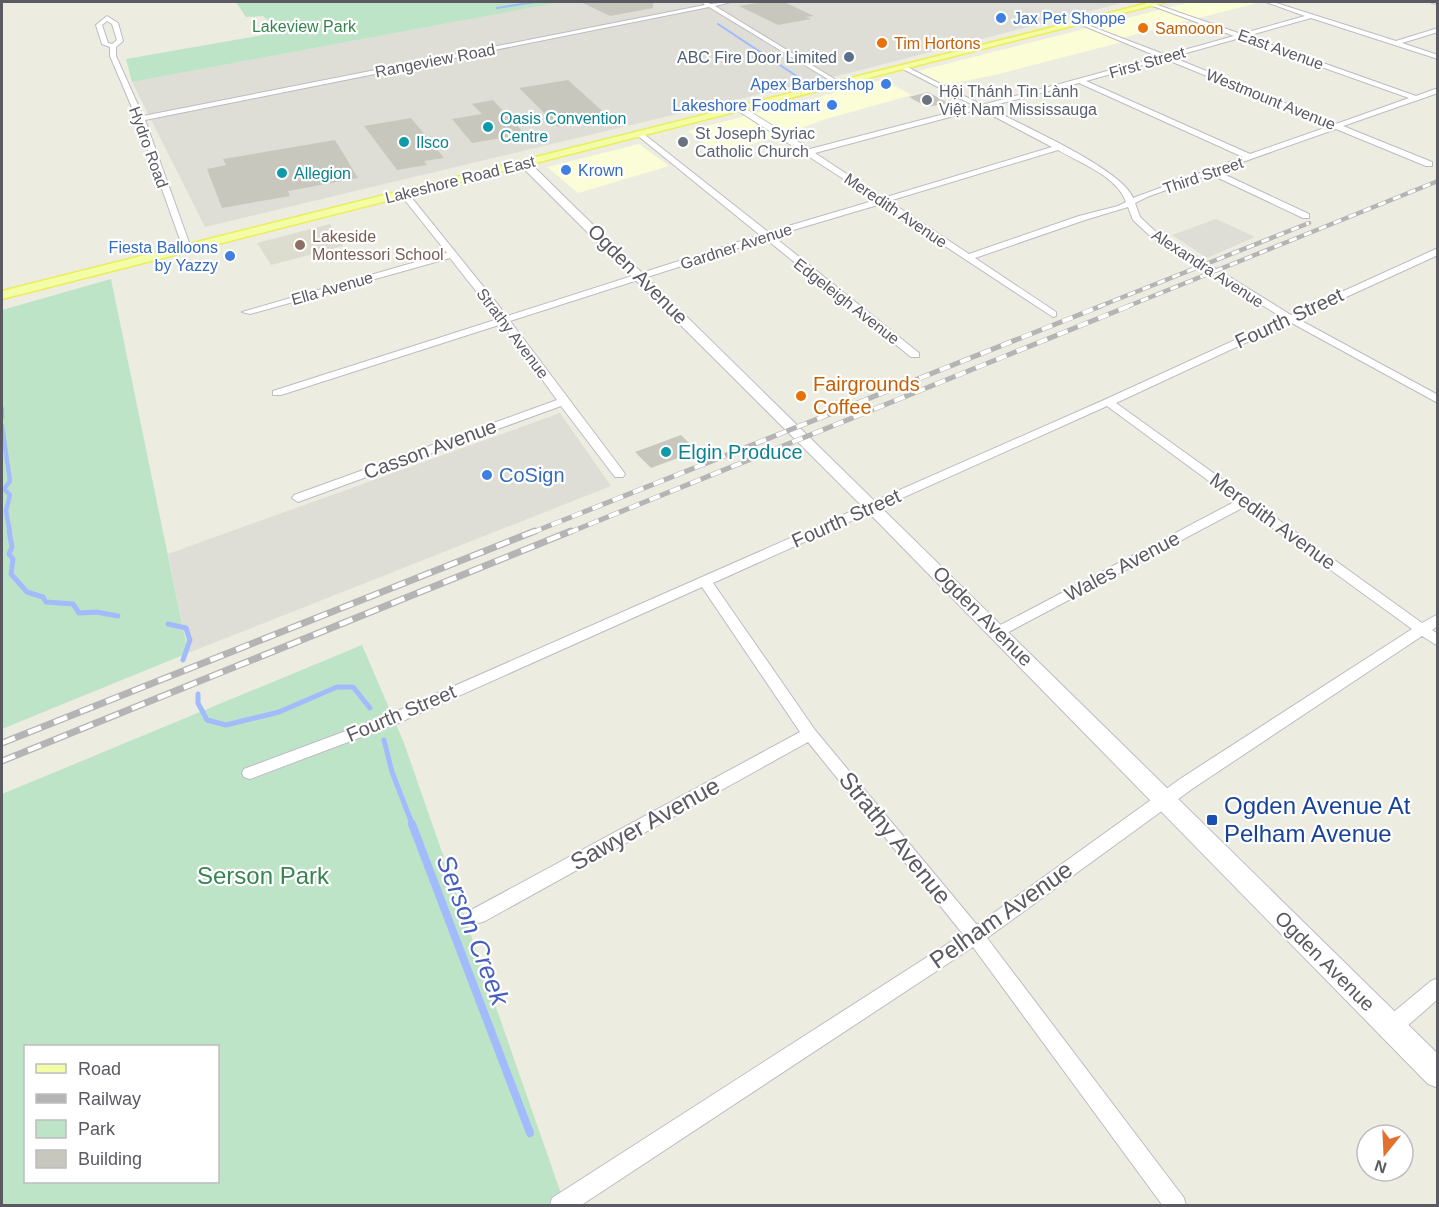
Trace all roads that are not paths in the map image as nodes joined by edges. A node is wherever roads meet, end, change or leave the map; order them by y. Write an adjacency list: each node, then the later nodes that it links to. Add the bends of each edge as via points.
1 (728, 2): 4 (street, Rangeview Road)
2 (1162, 2): 5 (main road, Lakeshore Road East)
3 (1269, 2): 6 (street)
4 (706, 3): 16 (street); 21 (street, Rangeview Road)
5 (1149, 3): 7 (main road, Lakeshore Road East); 9 (street, East Avenue)
6 (1311, 16): 9 (street, First Street); 10 (street)
7 (1079, 22): 12 (street, Westmount Avenue); 14 (main road, Lakeshore Road East)
8 (1437, 30): 10 (street)
9 (1241, 35): 12 (street, First Street); 18 (street, East Avenue)
10 (1396, 43): 13 (street)
11 (112, 46): 21 (street, Hydro Road)
12 (1166, 57): 15 (street, First Street); 22 (street, Westmount Avenue)
13 (1437, 57)
14 (903, 67): 16 (main road, Lakeshore Road East); 19 (street, Alexandra Avenue)
15 (1080, 81): 19 (street, First Street); 26 (street)
16 (838, 83): 20 (main road, Lakeshore Road East)
17 (1437, 90): 18 (street, Third Street)
18 (1416, 98): 22 (street, Third Street)
19 (979, 107): 24 (street, Alexandra Avenue); 25 (street, First Street)
20 (738, 108): 23 (main road, Lakeshore Road East); 25 (street, Meredith Avenue)
21 (141, 119): 35 (street, Hydro Road)
22 (1336, 126): 26 (street, Third Street); 28 (street, Westmount Avenue)
23 (640, 133): 27 (main road, Lakeshore Road East); 34 (street, Edgeleigh Avenue)
24 (1059, 147): 31 (street, Gardner Avenue); 32 (street, Alexandra Avenue, via 1114,178 1128,192)
25 (809, 152): 31 (street, Meredith Avenue)
26 (1252, 158): 29 (street, Third Street)
27 (524, 163): 30 (main road, Lakeshore Road East); 39 (street, Ogden Avenue)
28 (1429, 164)
29 (1212, 172): 32 (street, Third Street); 33 (street)
30 (404, 194): 35 (main road, Lakeshore Road East); 37 (street, Strathy Avenue)
31 (882, 201): 34 (street, Gardner Avenue); 38 (street, Meredith Avenue)
32 (1131, 203): 38 (street, Third Street); 43 (street, Alexandra Avenue, via 1136,218 1152,233)
33 (1306, 216)
34 (765, 236): 39 (street, Gardner Avenue); 45 (street, Edgeleigh Avenue)
35 (187, 248): 40 (main road, Lakeshore Road East)
36 (1437, 251): 43 (street, Fourth Street)
37 (452, 255): 41 (street, Ella Avenue); 44 (street, Strathy Avenue)
38 (968, 258): 42 (street, Meredith Avenue)
39 (641, 277): 44 (street, Gardner Avenue); 53 (street, Ogden Avenue)
40 (2, 295)
41 (247, 312)
42 (1053, 315)
43 (1290, 318): 47 (street, Alexandra Avenue); 49 (street, Fourth Street)
44 (504, 319): 46 (street, Gardner Avenue); 48 (street, Strathy Avenue)
45 (915, 355)
46 (277, 393)
47 (1437, 400)
48 (563, 401): 50 (street, Strathy Avenue); 51 (street, Casson Avenue)
49 (1108, 402): 52 (street, Meredith Avenue); 53 (street, Fourth Street)
50 (619, 474)
51 (298, 498)
52 (1245, 501): 56 (street, Meredith Avenue); 57 (street, Wales Avenue)
53 (873, 506): 54 (street, Fourth Street); 57 (street, Ogden Avenue)
54 (705, 581): 59 (street, Strathy Avenue); 60 (street, Fourth Street, via 391,720)
55 (1437, 619): 56 (street, Pelham Avenue)
56 (1422, 629): 58 (street, Meredith Avenue); 61 (street, Pelham Avenue)
57 (998, 632): 61 (street, Ogden Avenue)
58 (1437, 641)
59 (810, 734): 62 (street, Sawyer Avenue); 63 (street, Strathy Avenue)
60 (250, 773)
61 (1164, 800): 63 (street, Pelham Avenue); 65 (street, Ogden Avenue)
62 (479, 915)
63 (975, 936): 67 (street, Pelham Avenue); 68 (street, Strathy Avenue)
64 (1437, 987): 65 (street)
65 (1390, 1028): 66 (street, Ogden Avenue)
66 (1437, 1074)
67 (560, 1206)
68 (1176, 1206)

